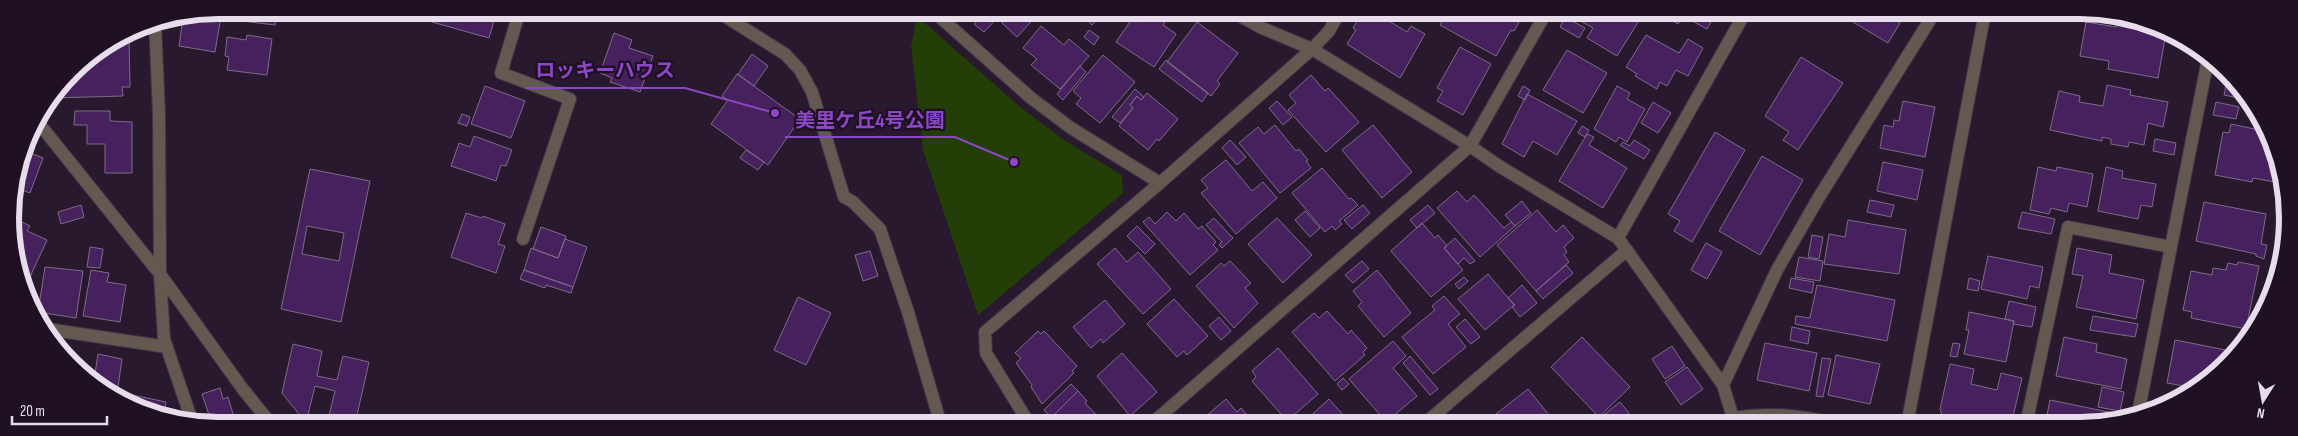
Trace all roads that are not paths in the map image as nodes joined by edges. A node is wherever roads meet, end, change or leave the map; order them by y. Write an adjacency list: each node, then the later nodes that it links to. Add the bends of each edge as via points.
1 (517, 19): 17 (street, via 501,73 570,99)
2 (729, 19): 27 (street, via 785,54 800,70 812,92 844,197 880,229)
3 (943, 19): 15 (street, via 1031,98 1071,128)
4 (1246, 19): 11 (street)
5 (1335, 19): 11 (street)
6 (1542, 19): 14 (street)
7 (1741, 19): 16 (street)
8 (1930, 19): 23 (street, via 1777,270)
9 (1984, 19): 34 (street)
10 (155, 29): 20 (street)
11 (1312, 49): 14 (street); 15 (street)
12 (2207, 65): 18 (street)
13 (41, 126): 20 (street)
14 (1470, 146): 16 (street); 29 (street)
15 (1160, 183): 28 (street, via 985,332 986,353)
16 (1618, 238): 19 (street)
17 (523, 239)
18 (2171, 247): 24 (street); 35 (street, via 2068,227)
19 (1627, 250): 23 (street); 30 (street)
20 (160, 274): 22 (street); 26 (street)
21 (53, 330): 22 (street)
22 (167, 347): 25 (street)
23 (1722, 385): 31 (street)
24 (2139, 408)
25 (190, 416)
26 (265, 417)
27 (939, 417)
28 (1025, 417)
29 (1159, 417)
30 (1432, 417)
31 (1730, 417)
32 (1752, 417): 33 (street, via 1768,414)
33 (1804, 417)
34 (1909, 417)
35 (2028, 417)

